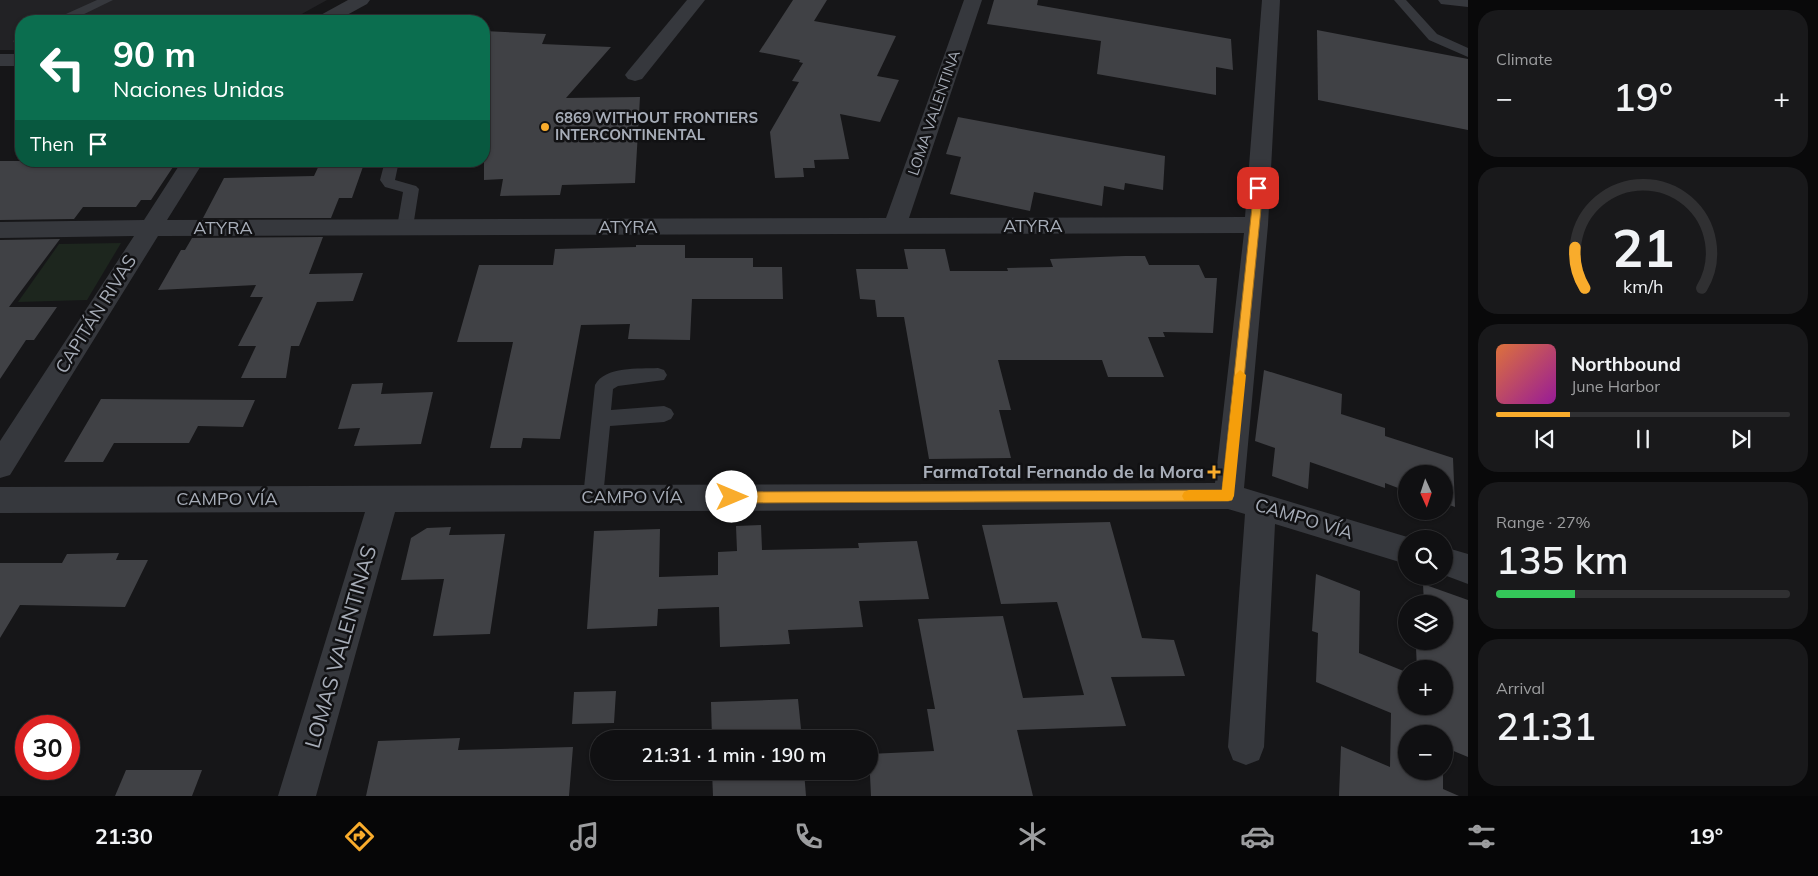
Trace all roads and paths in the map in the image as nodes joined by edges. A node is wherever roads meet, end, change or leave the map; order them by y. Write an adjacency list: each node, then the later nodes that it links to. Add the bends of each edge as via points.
1 (106, 0): 9 (lane)
2 (361, 0): 10 (street)
3 (696, 0): 14 (street)
4 (972, 0): 18 (street, LOMA VALENTINA)
5 (1271, 0): 17 (street)
6 (1400, 0): 11 (lane, via 1433,36)
7 (1447, 0): 8 (street)
8 (1468, 2)
9 (74, 15)
10 (334, 15)
11 (1468, 53)
12 (0, 60): 13 (street)
13 (15, 60)
14 (635, 74)
15 (189, 167): 20 (street, CAPITÁN RIVAS)
16 (390, 167): 19 (lane, via 387,180 390,184 411,189)
17 (1256, 225): 18 (street, ATYRA); 26 (street)
18 (895, 226): 19 (street, ATYRA)
19 (406, 227): 20 (street, ATYRA)
20 (151, 228): 21 (street, ATYRA); 25 (street, CAPITÁN RIVAS)
21 (0, 230)
22 (658, 375): 24 (lane, via 608,381 604,385)
23 (664, 414): 24 (lane)
24 (601, 419): 28 (lane)
25 (0, 466)
26 (1228, 496): 28 (street, CAMPO VÍA); 30 (street, CAMPO VÍA)
27 (384, 498): 28 (street, CAMPO VÍA); 29 (street, CAMPO VÍA); 35 (street, LOMAS VALENTINAS)
28 (592, 498)
29 (0, 500)
30 (1262, 506): 31 (street, CAMPO VÍA); 34 (street)
31 (1398, 548)
32 (1453, 564): 33 (street)
33 (1468, 569)
34 (1246, 748)
35 (297, 796)

